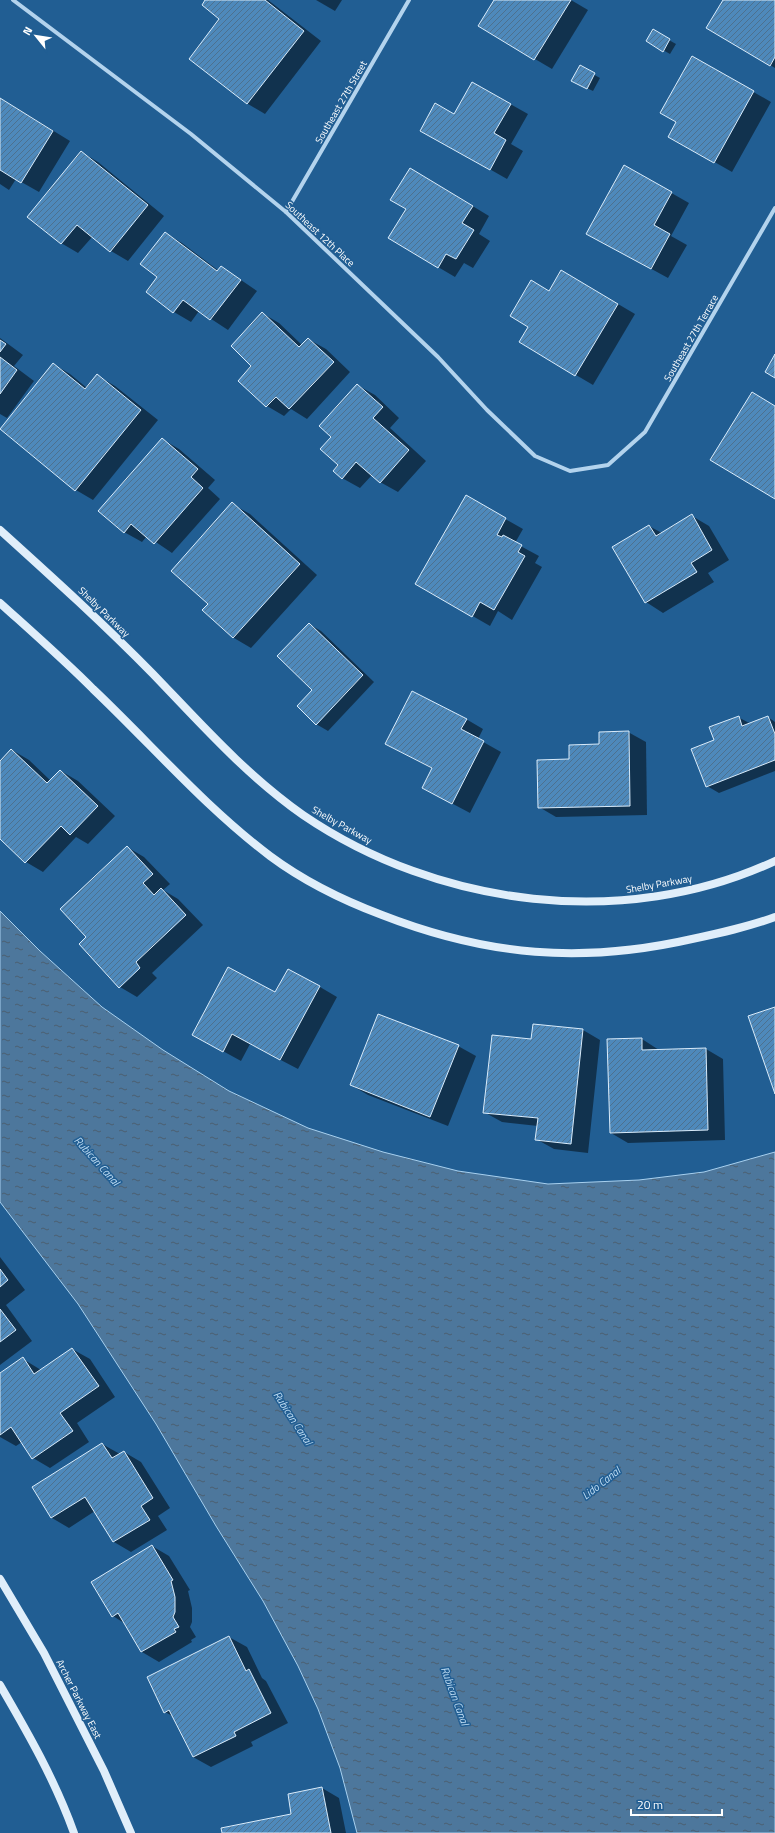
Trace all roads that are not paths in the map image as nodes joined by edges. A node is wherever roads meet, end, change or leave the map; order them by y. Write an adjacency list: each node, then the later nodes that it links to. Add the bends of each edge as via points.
1 (13, 0): 4 (street, Southeast 12th Place, via 192,134)
2 (409, 0): 4 (street, Southeast 27th Street)
3 (775, 208): 5 (street, Southeast 27th Terrace, via 646,432)
4 (286, 212): 5 (street, Southeast 12th Place, via 438,356 487,410 536,456 570,471)
5 (608, 465)
6 (0, 530): 8 (street, Shelby Parkway, via 81,603 153,674 230,756 304,815 382,858 467,887 504,895 580,902 619,901 687,890 732,878)
7 (0, 603): 9 (street, via 93,689 195,793 233,827 272,858 342,899 417,929 456,940 503,948 576,954 654,948 731,931)
8 (775, 861)
9 (775, 917)
10 (1, 1582): 13 (street, Archer Parkway East, via 44,1653 104,1771)
11 (0, 1685): 12 (street, via 50,1774)
12 (74, 1833)
13 (131, 1833)

